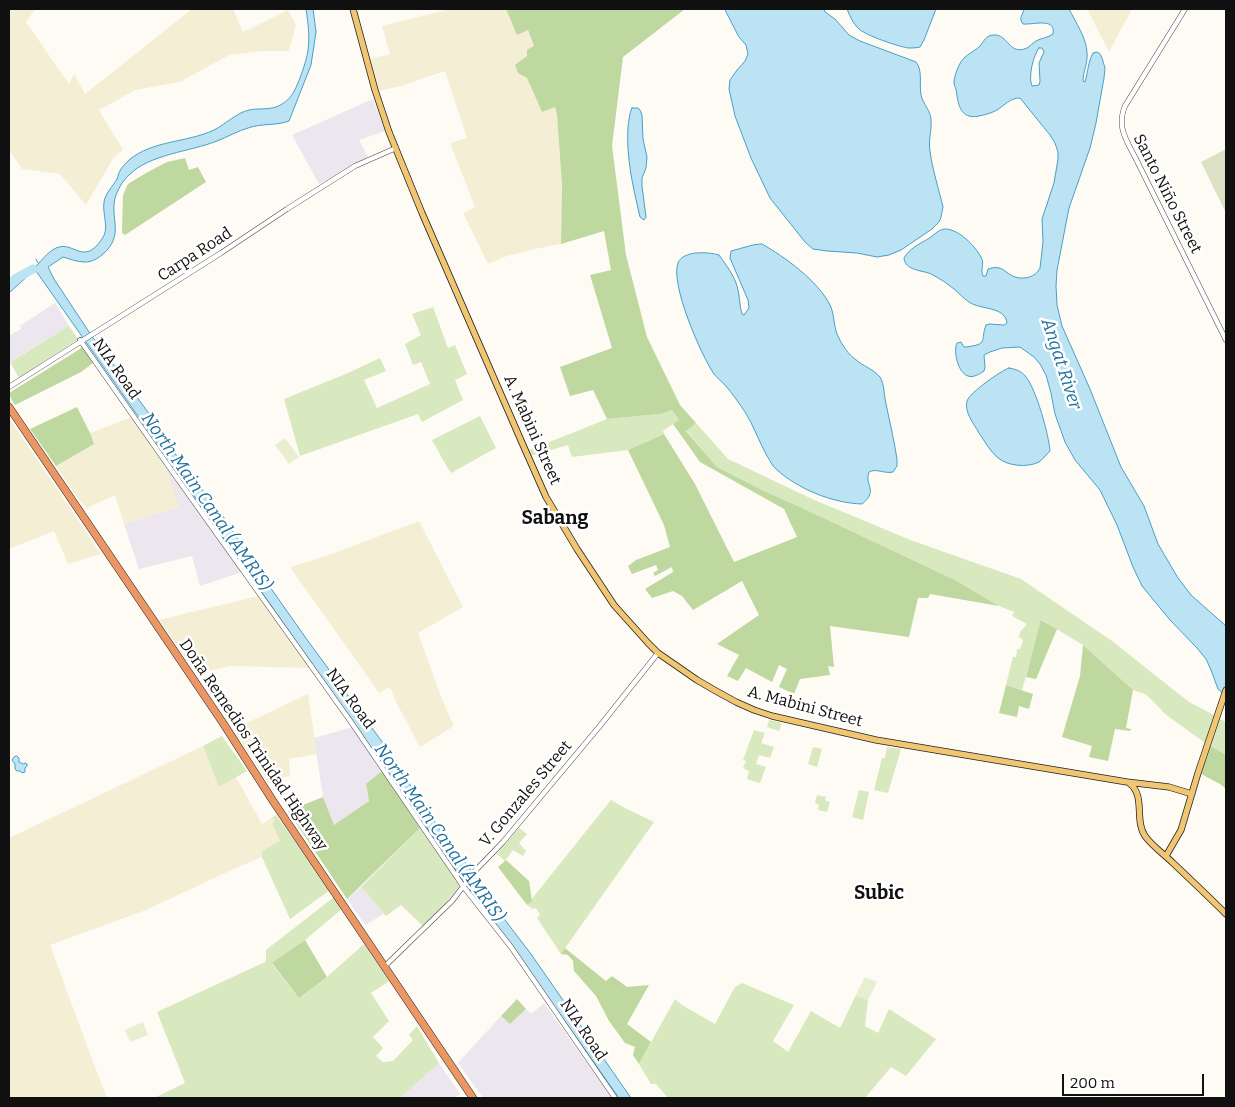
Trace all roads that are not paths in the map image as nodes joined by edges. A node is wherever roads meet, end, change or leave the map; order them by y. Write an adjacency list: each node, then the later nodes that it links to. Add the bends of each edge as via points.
1 (352, 9): 3 (main road, A. Mabini Street, via 375,90)
2 (1185, 9): 5 (street, Santo Niño Street, via 1125,106 1121,126)
3 (396, 148): 4 (street, Carpa Road, via 356,166); 8 (main road, A. Mabini Street, via 546,496 614,605)
4 (82, 340): 6 (street, Carpa Road); 13 (street, NIA Road)
5 (1226, 340)
6 (9, 387)
7 (9, 407): 15 (highway, Doña Remedios Trinidad Highway)
8 (658, 653): 10 (main road, A. Mabini Street, via 716,691 772,716 876,740); 13 (street, V. Gonzales Street)
9 (1226, 690): 11 (main road)
10 (1127, 782): 11 (main road, A. Mabini Street, via 1169,787); 12 (main road, via 1138,794 1140,826 1154,846)
11 (1192, 794): 12 (main road, via 1181,830)
12 (1166, 856): 14 (main road)
13 (464, 885): 15 (street, V. Gonzales Street, via 452,901); 17 (street, NIA Road)
14 (1226, 914)
15 (385, 966): 16 (highway, Doña Remedios Trinidad Highway)
16 (473, 1098)
17 (615, 1098)

